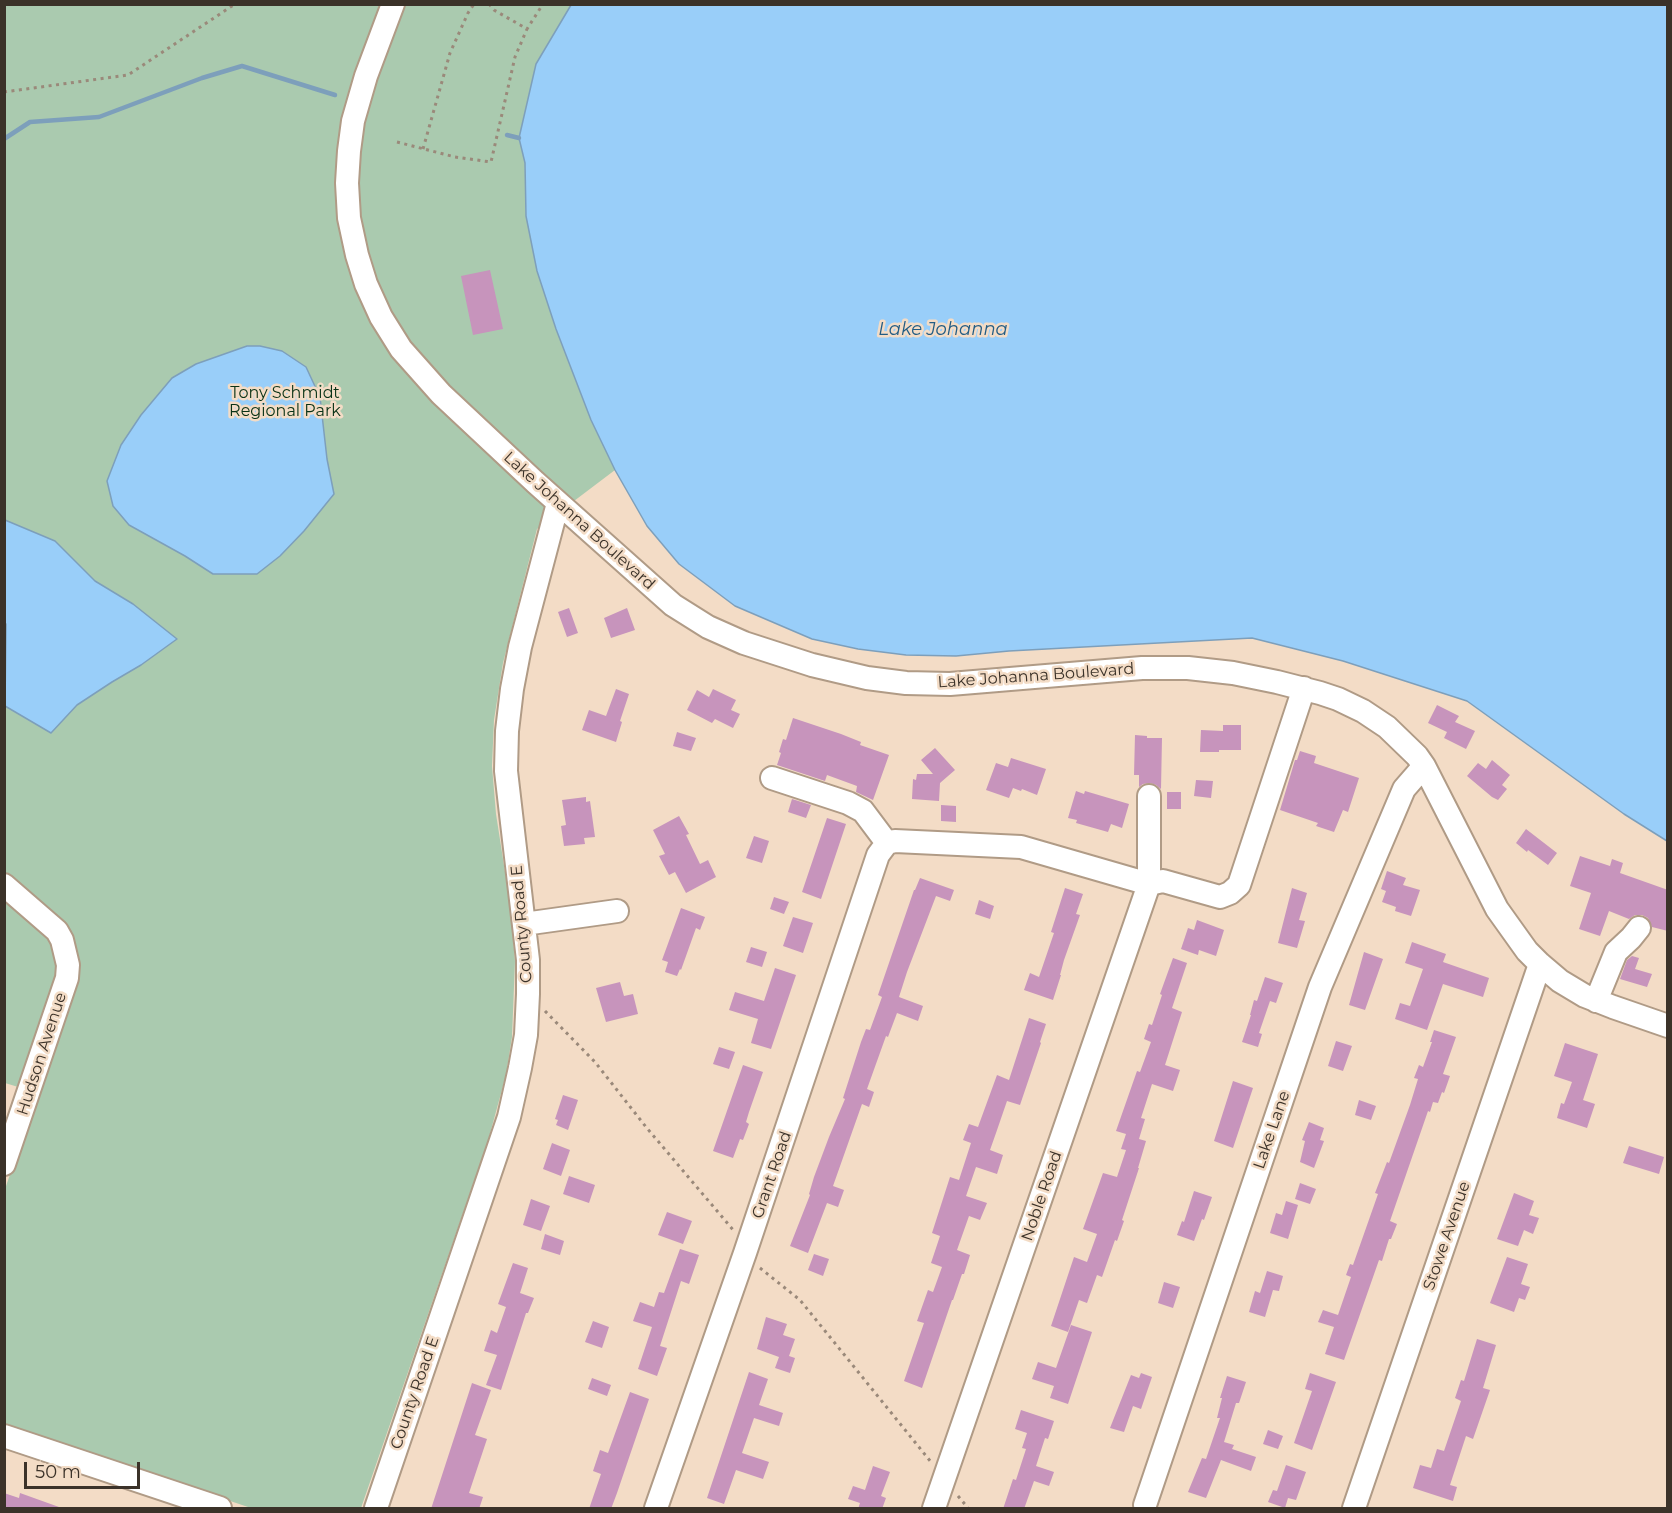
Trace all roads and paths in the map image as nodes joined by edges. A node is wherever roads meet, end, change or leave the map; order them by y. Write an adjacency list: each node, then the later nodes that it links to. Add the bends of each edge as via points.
1 (235, 4): 7 (path, via 128,75)
2 (393, 4): 10 (street, Lake Johanna Boulevard, via 362,90 349,151 349,218 366,284 401,349 441,394)
3 (474, 4): 9 (path, via 450,53)
4 (489, 4): 6 (path)
5 (543, 4): 6 (path)
6 (527, 29): 9 (path, via 514,57 491,162)
7 (4, 92)
8 (397, 142): 9 (path)
9 (423, 149)
10 (558, 503): 11 (street, Lake Johanna Boulevard, via 643,579 708,627 780,656 821,667 906,683 950,684 1142,668 1188,668); 19 (street, County Road E, via 520,646 507,731 506,771)
11 (1304, 688): 12 (street, Lake Johanna Boulevard, via 1338,699 1387,726); 16 (street, via 1239,885 1220,897 1163,881)
12 (1424, 766): 21 (street, Lake Johanna Boulevard, via 1497,909); 26 (street, Lake Lane, via 1404,789 1320,987)
13 (772, 778): 15 (street, via 864,811)
14 (1149, 796): 16 (street, Noble Road)
15 (887, 843): 16 (street, via 1021,847); 29 (street, Grant Road, via 878,855)
16 (1149, 884): 30 (street, Noble Road)
17 (4, 885): 24 (street, Hudson Avenue, via 57,931 68,965 67,978)
18 (616, 911): 19 (street)
19 (524, 924): 28 (street, County Road E, via 528,960 526,1035 513,1103)
20 (1639, 928): 22 (street, via 1616,952)
21 (1540, 964): 22 (street, Lake Johanna Boulevard, via 1560,981); 31 (street, Stowe Avenue)
22 (1596, 1000): 23 (street, Lake Johanna Boulevard)
23 (1668, 1026)
24 (4, 1164)
25 (4, 1436): 27 (street)
26 (1145, 1505)
27 (220, 1509)
28 (376, 1509)
29 (656, 1509)
30 (934, 1509)
31 (1354, 1509)

